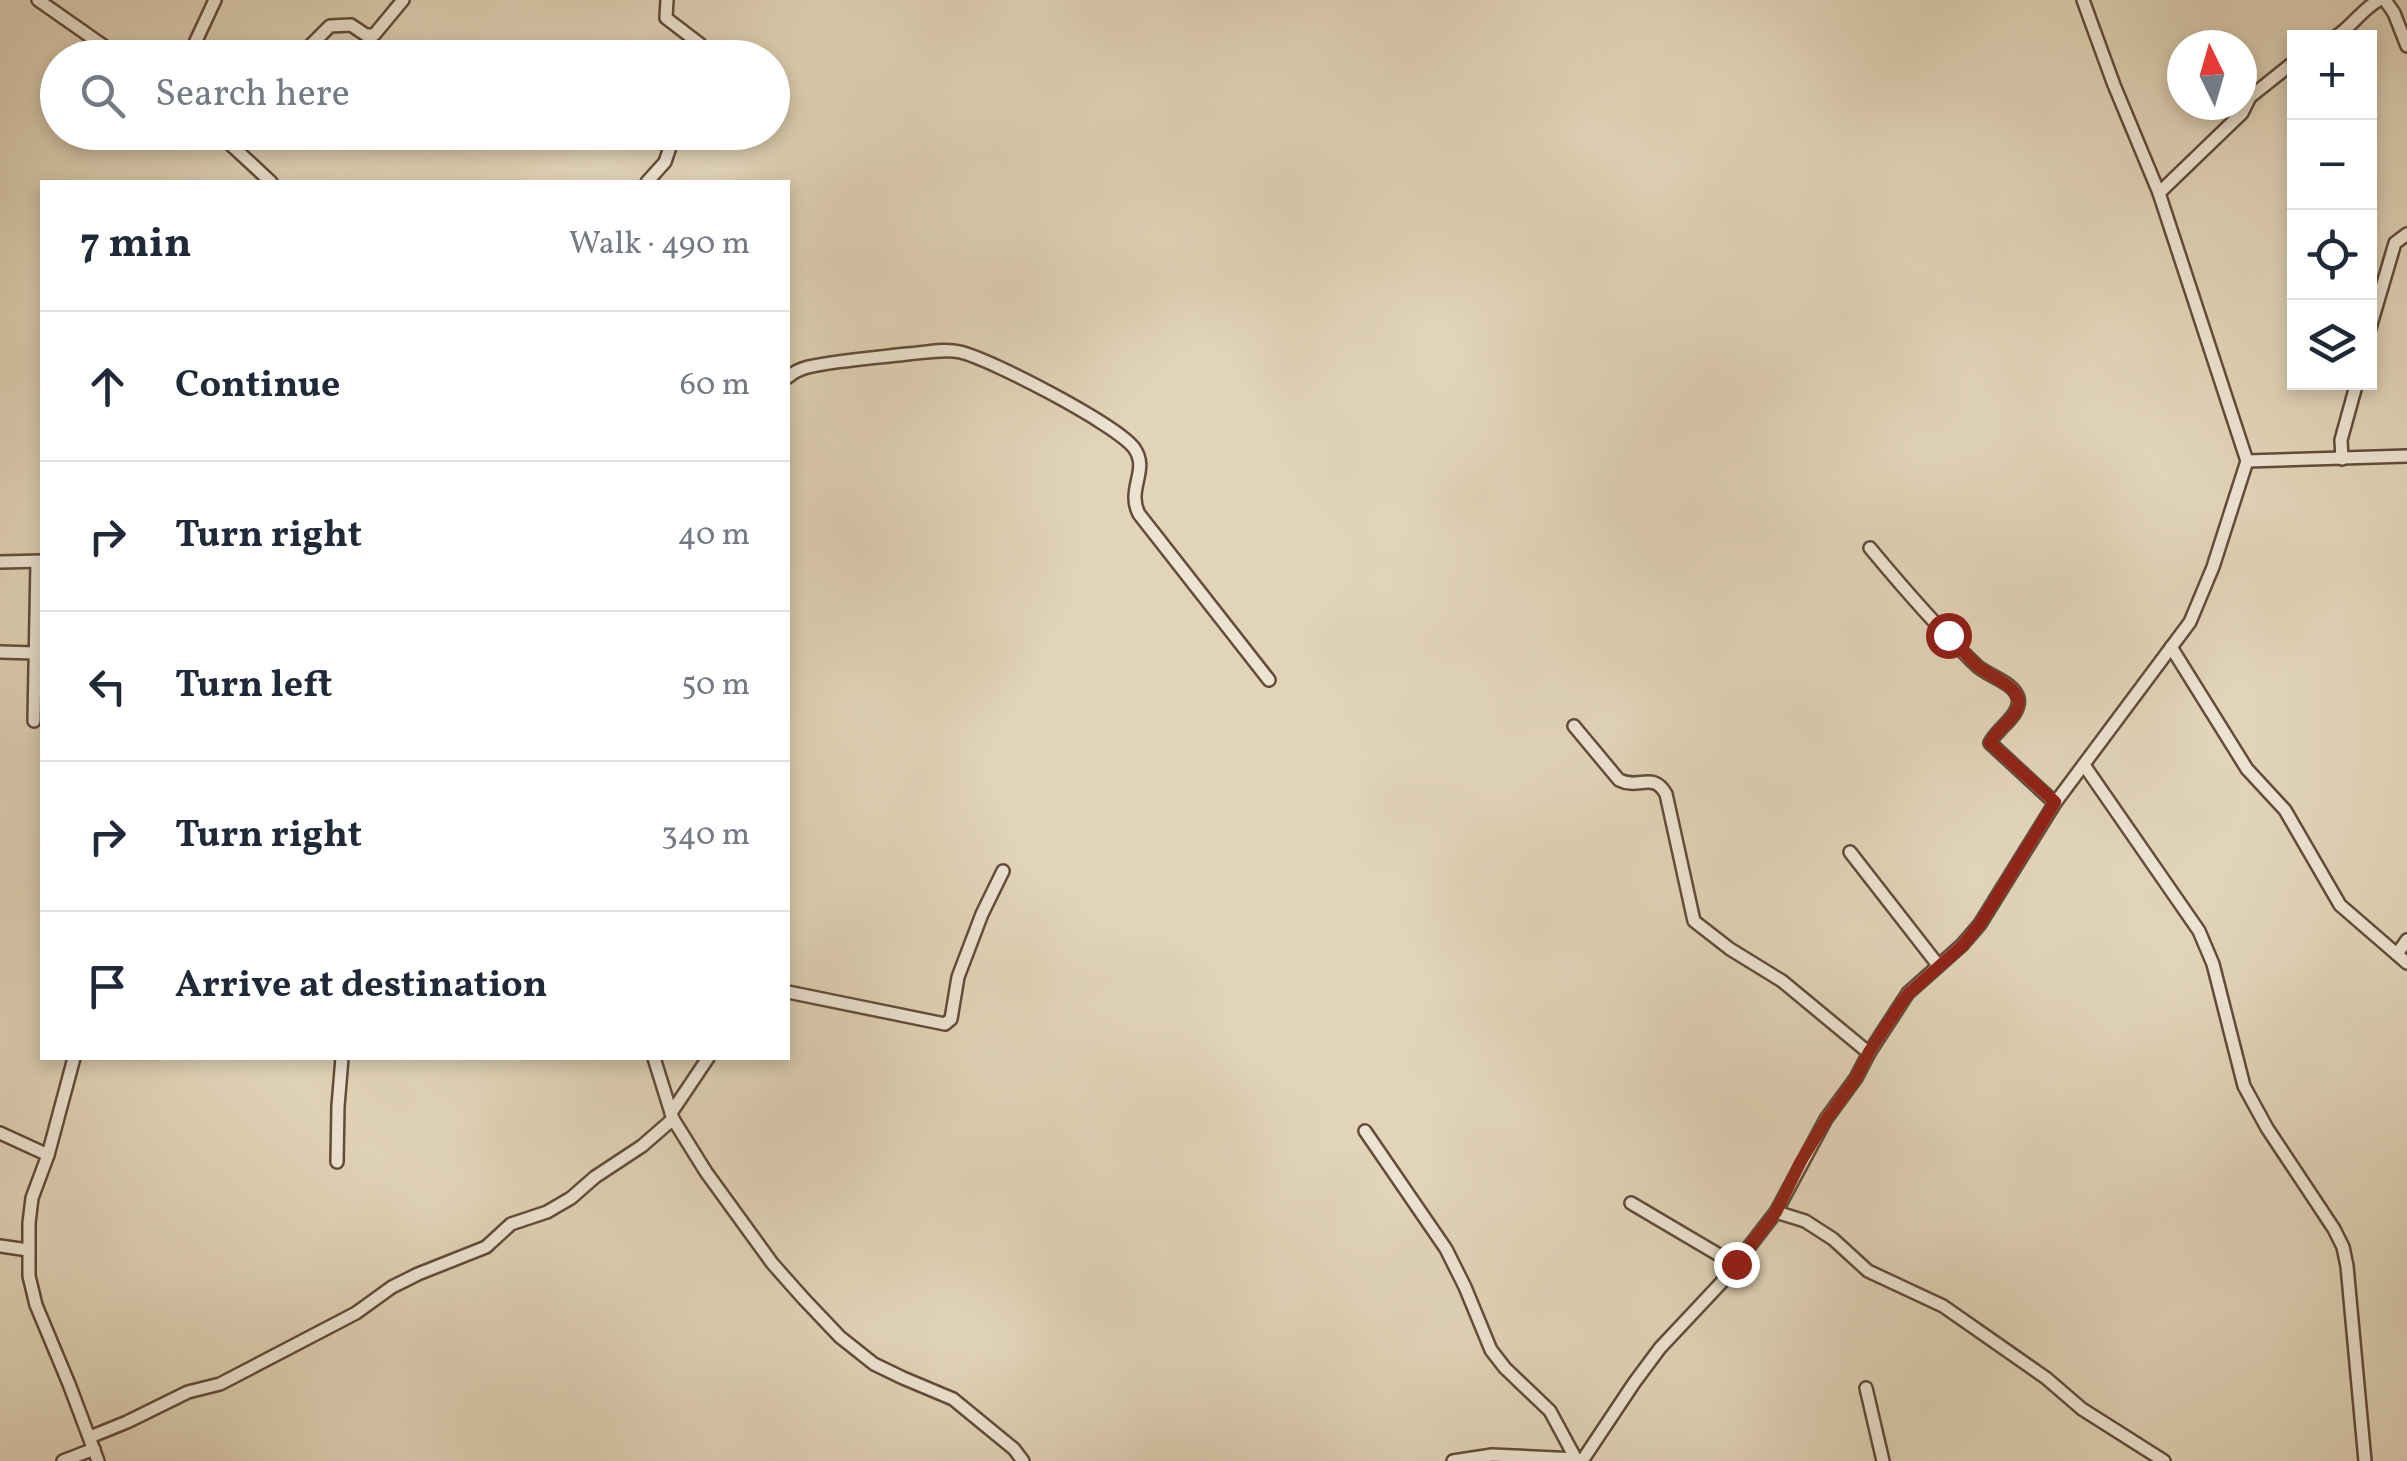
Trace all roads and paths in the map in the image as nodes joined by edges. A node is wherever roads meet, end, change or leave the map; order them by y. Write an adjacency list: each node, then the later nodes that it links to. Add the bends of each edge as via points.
1 (38, 0): 8 (street)
2 (215, 0): 9 (street)
3 (403, 0): 10 (street, via 374,34 330,26)
4 (667, 0): 11 (street, via 666,18)
5 (2083, 0): 18 (street)
6 (2382, 0): 7 (street); 12 (street)
7 (2344, 30)
8 (95, 40)
9 (196, 40)
10 (316, 40)
11 (695, 40)
12 (2407, 46)
13 (2287, 68): 18 (street)
14 (237, 150): 16 (street)
15 (670, 150): 17 (street)
16 (269, 180)
17 (648, 180)
18 (2159, 193): 25 (street)
19 (2407, 234): 20 (street, via 2396,243)
20 (2377, 305)
21 (790, 376): 32 (street, via 848,360 956,351 1078,408 1132,444 1141,465 1134,492 1140,514)
22 (2356, 390): 24 (street)
23 (2407, 456): 24 (street)
24 (2342, 459): 25 (street)
25 (2248, 461): 29 (street, via 2213,567 2190,622)
26 (1870, 548): 36 (street, via 1932,622 2017,695 2016,710 1990,743)
27 (0, 562): 28 (street)
28 (40, 562): 31 (street)
29 (2171, 647): 35 (street); 40 (street, via 2247,769 2285,810 2340,905)
30 (0, 652): 31 (street)
31 (35, 653): 33 (street)
32 (1270, 680)
33 (34, 721)
34 (1574, 726): 43 (street, via 1620,780 1663,788 1694,921)
35 (2084, 765): 36 (street); 66 (street, via 2199,931 2214,964 2244,1086 2342,1247)
36 (2055, 802): 41 (street, via 1980,924)
37 (1850, 852): 41 (street)
38 (1002, 870): 42 (street, via 945,1024)
39 (2407, 940): 40 (street)
40 (2402, 959)
41 (1938, 966): 43 (street, via 1908,994)
42 (790, 992)
43 (1869, 1052): 54 (street)
44 (73, 1060): 51 (street)
45 (342, 1060): 52 (street)
46 (655, 1060): 48 (street)
47 (707, 1060): 48 (street)
48 (672, 1116): 59 (street, via 570,1198 511,1224 486,1248 405,1280 220,1384 127,1422); 62 (street, via 772,1263 840,1336 874,1364 953,1399)
49 (1365, 1131): 60 (street, via 1446,1249 1491,1350 1550,1411)
50 (0, 1132): 51 (street)
51 (48, 1155): 56 (street, via 32,1198)
52 (337, 1162)
53 (1630, 1203): 57 (street)
54 (1776, 1212): 57 (street); 65 (street, via 1805,1221 1868,1271 1942,1306)
55 (0, 1246): 56 (street)
56 (28, 1250): 59 (street, via 36,1305)
57 (1736, 1264): 60 (street, via 1660,1348)
58 (1866, 1388): 64 (street)
59 (94, 1449): 61 (street)
60 (1579, 1460): 63 (street)
61 (63, 1461)
62 (1023, 1461)
63 (1453, 1461)
64 (1883, 1461)
65 (2164, 1461)
66 (2365, 1461)

